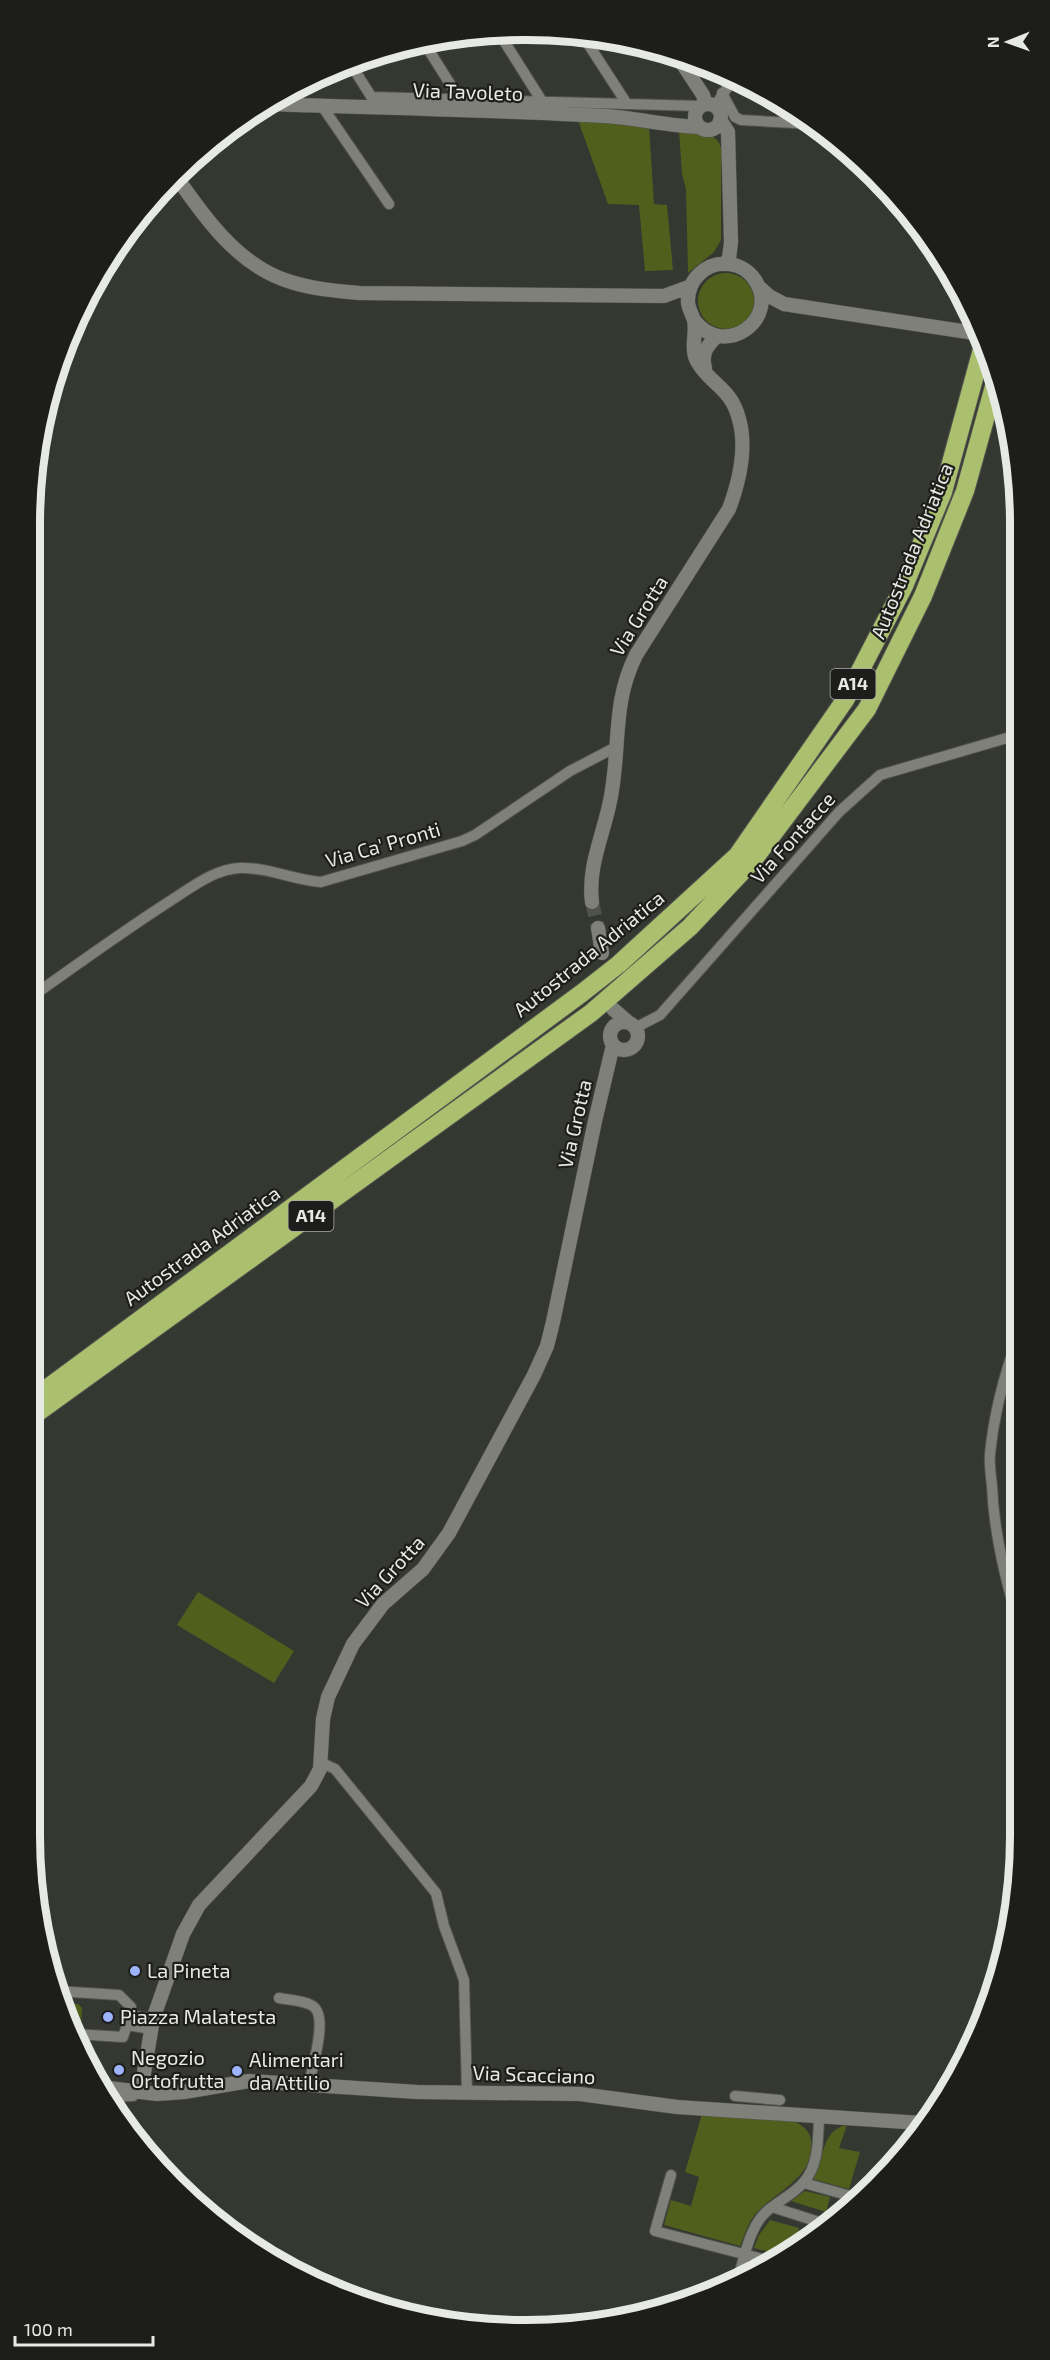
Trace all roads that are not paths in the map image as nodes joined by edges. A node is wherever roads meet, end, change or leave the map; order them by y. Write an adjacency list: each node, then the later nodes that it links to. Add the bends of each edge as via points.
1 (504, 41): 13 (street)
2 (589, 45): 10 (street)
3 (429, 50): 8 (street)
4 (685, 67): 14 (street, via 703,95)
5 (355, 71): 9 (street)
6 (728, 85): 7 (street)
7 (722, 93): 14 (street); 15 (street, via 735,117 741,120)
8 (459, 98): 9 (street, Via Tavoleto); 13 (street, Via Tavoleto)
9 (376, 102): 12 (street, Via Tavoleto); 13 (street, Via Tavoleto)
10 (627, 104): 13 (street, Via Tavoleto); 14 (street, Via Tavoleto)
11 (284, 105): 12 (street, Via Tavoleto)
12 (322, 106): 17 (street)
13 (546, 108): 14 (street, Via Tavoleto, via 681,127)
14 (707, 115): 18 (street, via 728,148)
15 (795, 123)
16 (181, 184): 23 (street, via 226,240 253,264 290,282 311,287 359,293)
17 (389, 204)
18 (731, 242): 19 (street, via 729,259); 20 (street)
19 (724, 264): 20 (street); 21 (street, via 704,270)
20 (745, 270): 22 (street)
21 (691, 286): 23 (street); 25 (street)
22 (758, 286): 24 (street); 26 (street)
23 (664, 296): 25 (street)
24 (784, 304): 26 (street); 27 (street)
25 (691, 314): 28 (street, via 702,329); 30 (street, Via Grotta, via 697,360)
26 (758, 315): 28 (street, via 743,332)
27 (970, 333)
28 (717, 336): 30 (street, via 703,356)
29 (980, 358): 41 (highway, Autostrada Adriatica / A14, via 943,492 904,585 844,700 737,856 582,993)
30 (706, 373): 33 (street, Via Grotta, via 729,395 740,421 737,486 729,509 626,674)
31 (992, 395): 42 (highway, Autostrada Adriatica / A14, via 965,491 923,596 867,709 746,868 690,927 591,1012)
32 (1010, 737): 38 (street, Via Fontacce, via 880,774 839,812 660,1015)
33 (616, 747): 34 (street, Via Grotta, via 613,789 592,872); 37 (street, Via Ca' Pronti, via 570,771 492,826 462,841 321,882 239,868 205,879)
34 (592, 903)
35 (598, 927): 36 (street)
36 (602, 953)
37 (40, 991)
38 (632, 1025): 39 (street, via 621,1023 614,1027 610,1036); 39 (street, via 639,1036 633,1047 621,1050)
39 (614, 1045): 44 (street, Via Grotta, via 547,1346 450,1533 423,1569 383,1604 353,1644 328,1696)
40 (1010, 1359): 43 (street, via 996,1411 990,1456 993,1511)
41 (40, 1394)
42 (40, 1411)
43 (1010, 1594)
44 (320, 1762): 47 (street, Via Grotta, via 311,1786 199,1905 183,1934); 51 (street, via 335,1769 436,1893 464,1980)
45 (66, 1992): 47 (street, via 119,1995 130,2007 129,2015)
46 (279, 1998): 49 (street, via 310,2004 319,2013 321,2024)
47 (152, 2024): 48 (street, via 127,2025 123,2037); 52 (street, Via Grotta)
48 (84, 2035)
49 (309, 2084): 51 (street, Via Scacciano); 52 (street, Via Scacciano, via 249,2081 184,2092)
50 (113, 2090): 52 (street, Via Scacciano)
51 (467, 2092): 58 (street, Via Scacciano, via 580,2094 677,2107)
52 (136, 2094): 53 (street); 56 (street)
53 (117, 2096)
54 (735, 2096): 55 (street)
55 (759, 2098): 57 (street); 58 (street)
56 (119, 2099)
57 (780, 2100)
58 (758, 2112): 59 (street, Via Scacciano)
59 (819, 2117): 60 (street, Via Scacciano); 62 (street, via 818,2146)
60 (915, 2122)
61 (671, 2175): 66 (street, via 655,2231)
62 (804, 2183): 63 (street); 64 (street)
63 (848, 2195)
64 (772, 2207): 65 (street); 66 (street, via 756,2226)
65 (817, 2221)
66 (745, 2254): 67 (street); 68 (street)
67 (761, 2258)
68 (741, 2269)

